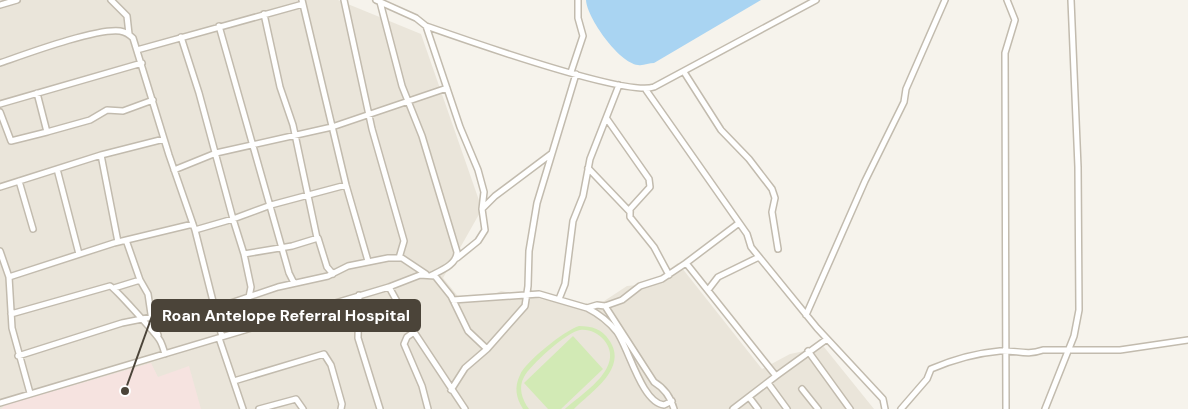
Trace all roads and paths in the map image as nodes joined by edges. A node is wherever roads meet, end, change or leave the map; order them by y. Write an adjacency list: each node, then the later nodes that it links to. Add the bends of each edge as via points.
1 (17, 0): 11 (street)
2 (111, 0): 15 (street, via 127,16)
3 (344, 0): 30 (street)
4 (578, 0): 21 (street, via 583,36)
5 (816, 0): 20 (street)
6 (945, 0): 85 (street, via 906,89 904,102)
7 (1007, 0): 96 (street, via 1015,20 1005,54)
8 (1071, 0): 94 (street, via 1080,254 1079,310)
9 (378, 1): 14 (street); 27 (street)
10 (303, 2): 12 (street); 32 (street)
11 (0, 5)
12 (264, 14): 13 (street); 34 (street)
13 (220, 26): 16 (street); 36 (street)
14 (426, 26): 21 (street); 23 (street)
15 (129, 34): 17 (street); 19 (street, via 119,31 97,34)
16 (181, 37): 17 (street); 37 (street)
17 (138, 50): 18 (street)
18 (142, 62): 25 (street); 26 (street)
19 (0, 63)
20 (684, 72): 24 (street); 58 (street, via 716,124 772,189)
21 (574, 73): 22 (street); 38 (street)
22 (619, 85): 24 (street); 31 (street)
23 (447, 88): 27 (street); 48 (street, via 478,170 484,192)
24 (646, 90): 51 (street)
25 (37, 93): 28 (street); 33 (street)
26 (153, 100): 33 (street, via 123,111 107,110 94,118); 35 (street)
27 (408, 100): 30 (street); 64 (street, via 431,162)
28 (0, 104)
29 (0, 112): 33 (street, via 10,141)
30 (368, 115): 32 (street); 63 (street, via 404,241)
31 (607, 119): 40 (street); 49 (street, via 649,179 650,187)
32 (332, 128): 34 (street); 44 (street)
33 (47, 132)
34 (294, 134): 36 (street); 46 (street)
35 (164, 139): 39 (street); 42 (street)
36 (252, 144): 37 (street); 47 (street)
37 (216, 153): 42 (street); 50 (street)
38 (551, 154): 48 (street); 76 (street, via 533,224)
39 (101, 155): 41 (street); 56 (street)
40 (588, 168): 49 (street); 79 (street, via 583,196 573,221 565,284)
41 (57, 169): 43 (street); 60 (street)
42 (174, 170): 52 (street)
43 (19, 181): 45 (street); 53 (street)
44 (346, 185): 46 (street); 65 (street)
45 (0, 187)
46 (307, 195): 47 (street); 54 (street)
47 (271, 205): 50 (street); 57 (street)
48 (482, 209): 64 (street, via 485,230 478,242)
49 (630, 212): 69 (street, via 630,217 654,247)
50 (233, 219): 52 (street); 61 (street)
51 (739, 223): 62 (street); 66 (street)
52 (194, 227): 55 (street); 82 (street)
53 (33, 228)
54 (317, 238): 57 (street); 67 (street, via 327,267)
55 (126, 240): 56 (street); 71 (street)
56 (118, 242): 60 (street)
57 (282, 247): 61 (street); 72 (street)
58 (778, 249)
59 (0, 251): 70 (street)
60 (79, 254): 70 (street)
61 (244, 254): 78 (street, via 251,287)
62 (759, 257): 75 (street, via 718,277); 85 (street)
63 (399, 258): 65 (street); 68 (street)
64 (457, 258): 68 (street)
65 (368, 261): 67 (street)
66 (686, 263): 69 (street); 75 (street)
67 (333, 274): 72 (street)
68 (429, 275): 73 (street); 80 (street, via 439,280)
69 (669, 275): 81 (street, via 640,286 622,300)
70 (9, 276): 84 (street)
71 (140, 280): 74 (street); 86 (street, via 148,294)
72 (294, 283): 78 (street)
73 (389, 287): 77 (street); 88 (street)
74 (114, 288): 84 (street, via 107,286); 87 (street)
75 (708, 290): 99 (street)
76 (527, 294): 79 (street); 80 (street); 93 (street, via 522,312 506,325)
77 (359, 296): 89 (street); 112 (street, via 358,338)
78 (249, 297): 82 (street)
79 (559, 299): 83 (street)
80 (453, 300): 93 (street, via 468,330)
81 (605, 306): 83 (street); 106 (street, via 654,382)
82 (216, 308): 89 (street)
83 (587, 308): 106 (street, via 605,319 618,334 642,385 654,400 664,405)
84 (12, 314): 98 (street)
85 (806, 315): 90 (street)
86 (152, 317): 87 (street); 92 (street)
87 (139, 319): 92 (street); 98 (street)
88 (414, 332): 103 (street); 113 (street, via 404,344)
89 (221, 338): 97 (street); 100 (street)
90 (827, 339): 95 (street); 121 (street, via 883,399)
91 (1188, 340): 94 (street, via 1120,350)
92 (160, 342): 97 (street)
93 (487, 349): 103 (street, via 465,368)
94 (1069, 349): 96 (street, via 1031,354); 124 (street)
95 (808, 351): 99 (street); 120 (street)
96 (1005, 351): 122 (street, via 964,358 931,369 927,379); 123 (street)
97 (165, 354): 104 (street)
98 (18, 356): 104 (street)
99 (776, 376): 101 (street)
100 (234, 381): 108 (street); 111 (street, via 324,354 331,365 343,406)
101 (768, 383): 105 (street); 118 (street)
102 (802, 389): 119 (street)
103 (450, 390): 114 (street)
104 (30, 393): 107 (street)
105 (750, 397): 116 (street); 117 (street)
106 (672, 401): 115 (street)
107 (0, 403)
108 (243, 409)
109 (259, 409): 110 (street, via 296,399)
110 (303, 409)
111 (341, 409)
112 (380, 409)
113 (428, 409)
114 (465, 409)
115 (674, 409)
116 (733, 409)
117 (758, 409)
118 (787, 409)
119 (818, 409)
120 (850, 409)
121 (885, 409)
122 (901, 409)
123 (1006, 409)
124 (1045, 409)

